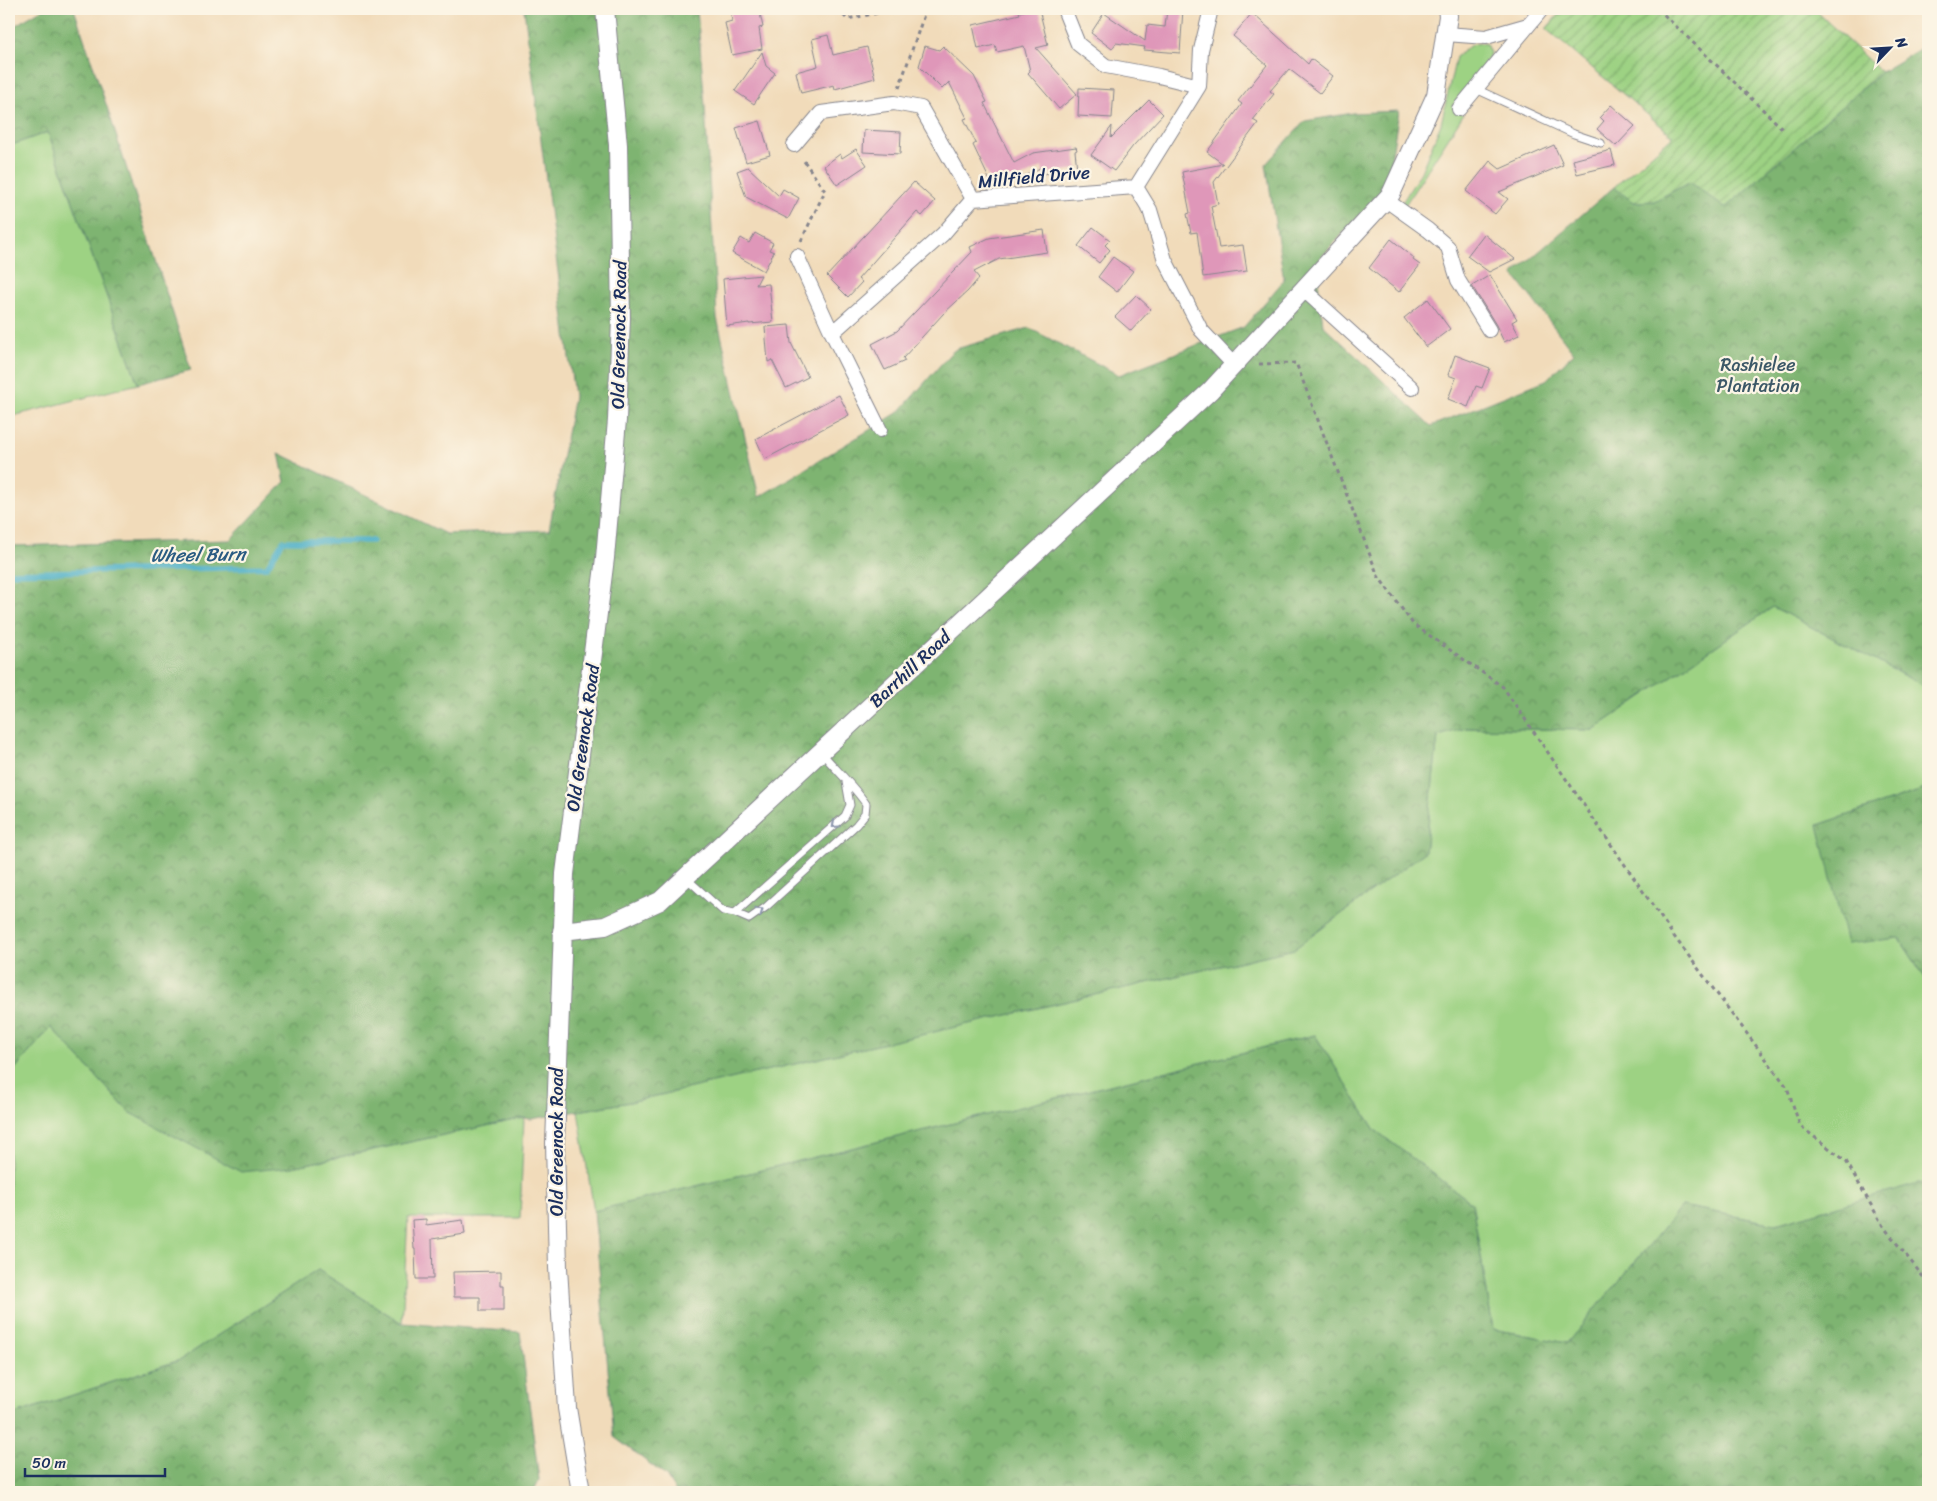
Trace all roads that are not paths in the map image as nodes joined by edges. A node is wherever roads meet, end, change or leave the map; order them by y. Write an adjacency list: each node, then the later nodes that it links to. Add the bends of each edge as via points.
1 (605, 9): 27 (street, Old Greenock Road, via 618,145 621,318 618,420 605,558 565,874)
2 (1064, 9): 8 (street, via 1078,44 1106,66)
3 (1211, 9): 8 (street, via 1201,50)
4 (1448, 9): 7 (street, Barrhill Road)
5 (1542, 9): 6 (street)
6 (1528, 25): 7 (street, via 1486,37); 9 (street)
7 (1446, 34): 15 (street, Barrhill Road, via 1436,95)
8 (1199, 86): 13 (street)
9 (1476, 89): 10 (street); 11 (lane, via 1574,134)
10 (1459, 109)
11 (1602, 143)
12 (794, 145): 14 (street, via 821,113 894,103 921,108)
13 (1136, 187): 14 (street, Millfield Drive); 20 (street, via 1150,210 1166,260 1201,330)
14 (973, 199): 19 (street, Millfield Drive, via 943,234)
15 (1386, 200): 17 (street, Barrhill Road); 18 (street, via 1448,247 1458,280)
16 (797, 256): 19 (street)
17 (1303, 290): 20 (street, Barrhill Road); 21 (street)
18 (1489, 330)
19 (832, 333): 22 (street)
20 (1234, 365): 23 (street, Barrhill Road, via 1210,391)
21 (1412, 388)
22 (880, 430)
23 (821, 752): 24 (lane); 25 (street, Barrhill Road)
24 (846, 782): 26 (lane, one-way to 26, via 850,805 845,816); 26 (lane, one-way to 24, via 750,919 856,825 865,814 866,804)
25 (686, 878): 26 (lane, via 724,911); 27 (street, Barrhill Road, via 660,901 605,926)
26 (735, 913)
27 (562, 931): 28 (street, Old Greenock Road, via 555,1143 558,1268 567,1408)
28 (576, 1468): 29 (street, Old Greenock Road); 30 (street, Old Greenock Road)
29 (572, 1492)
30 (581, 1492)

